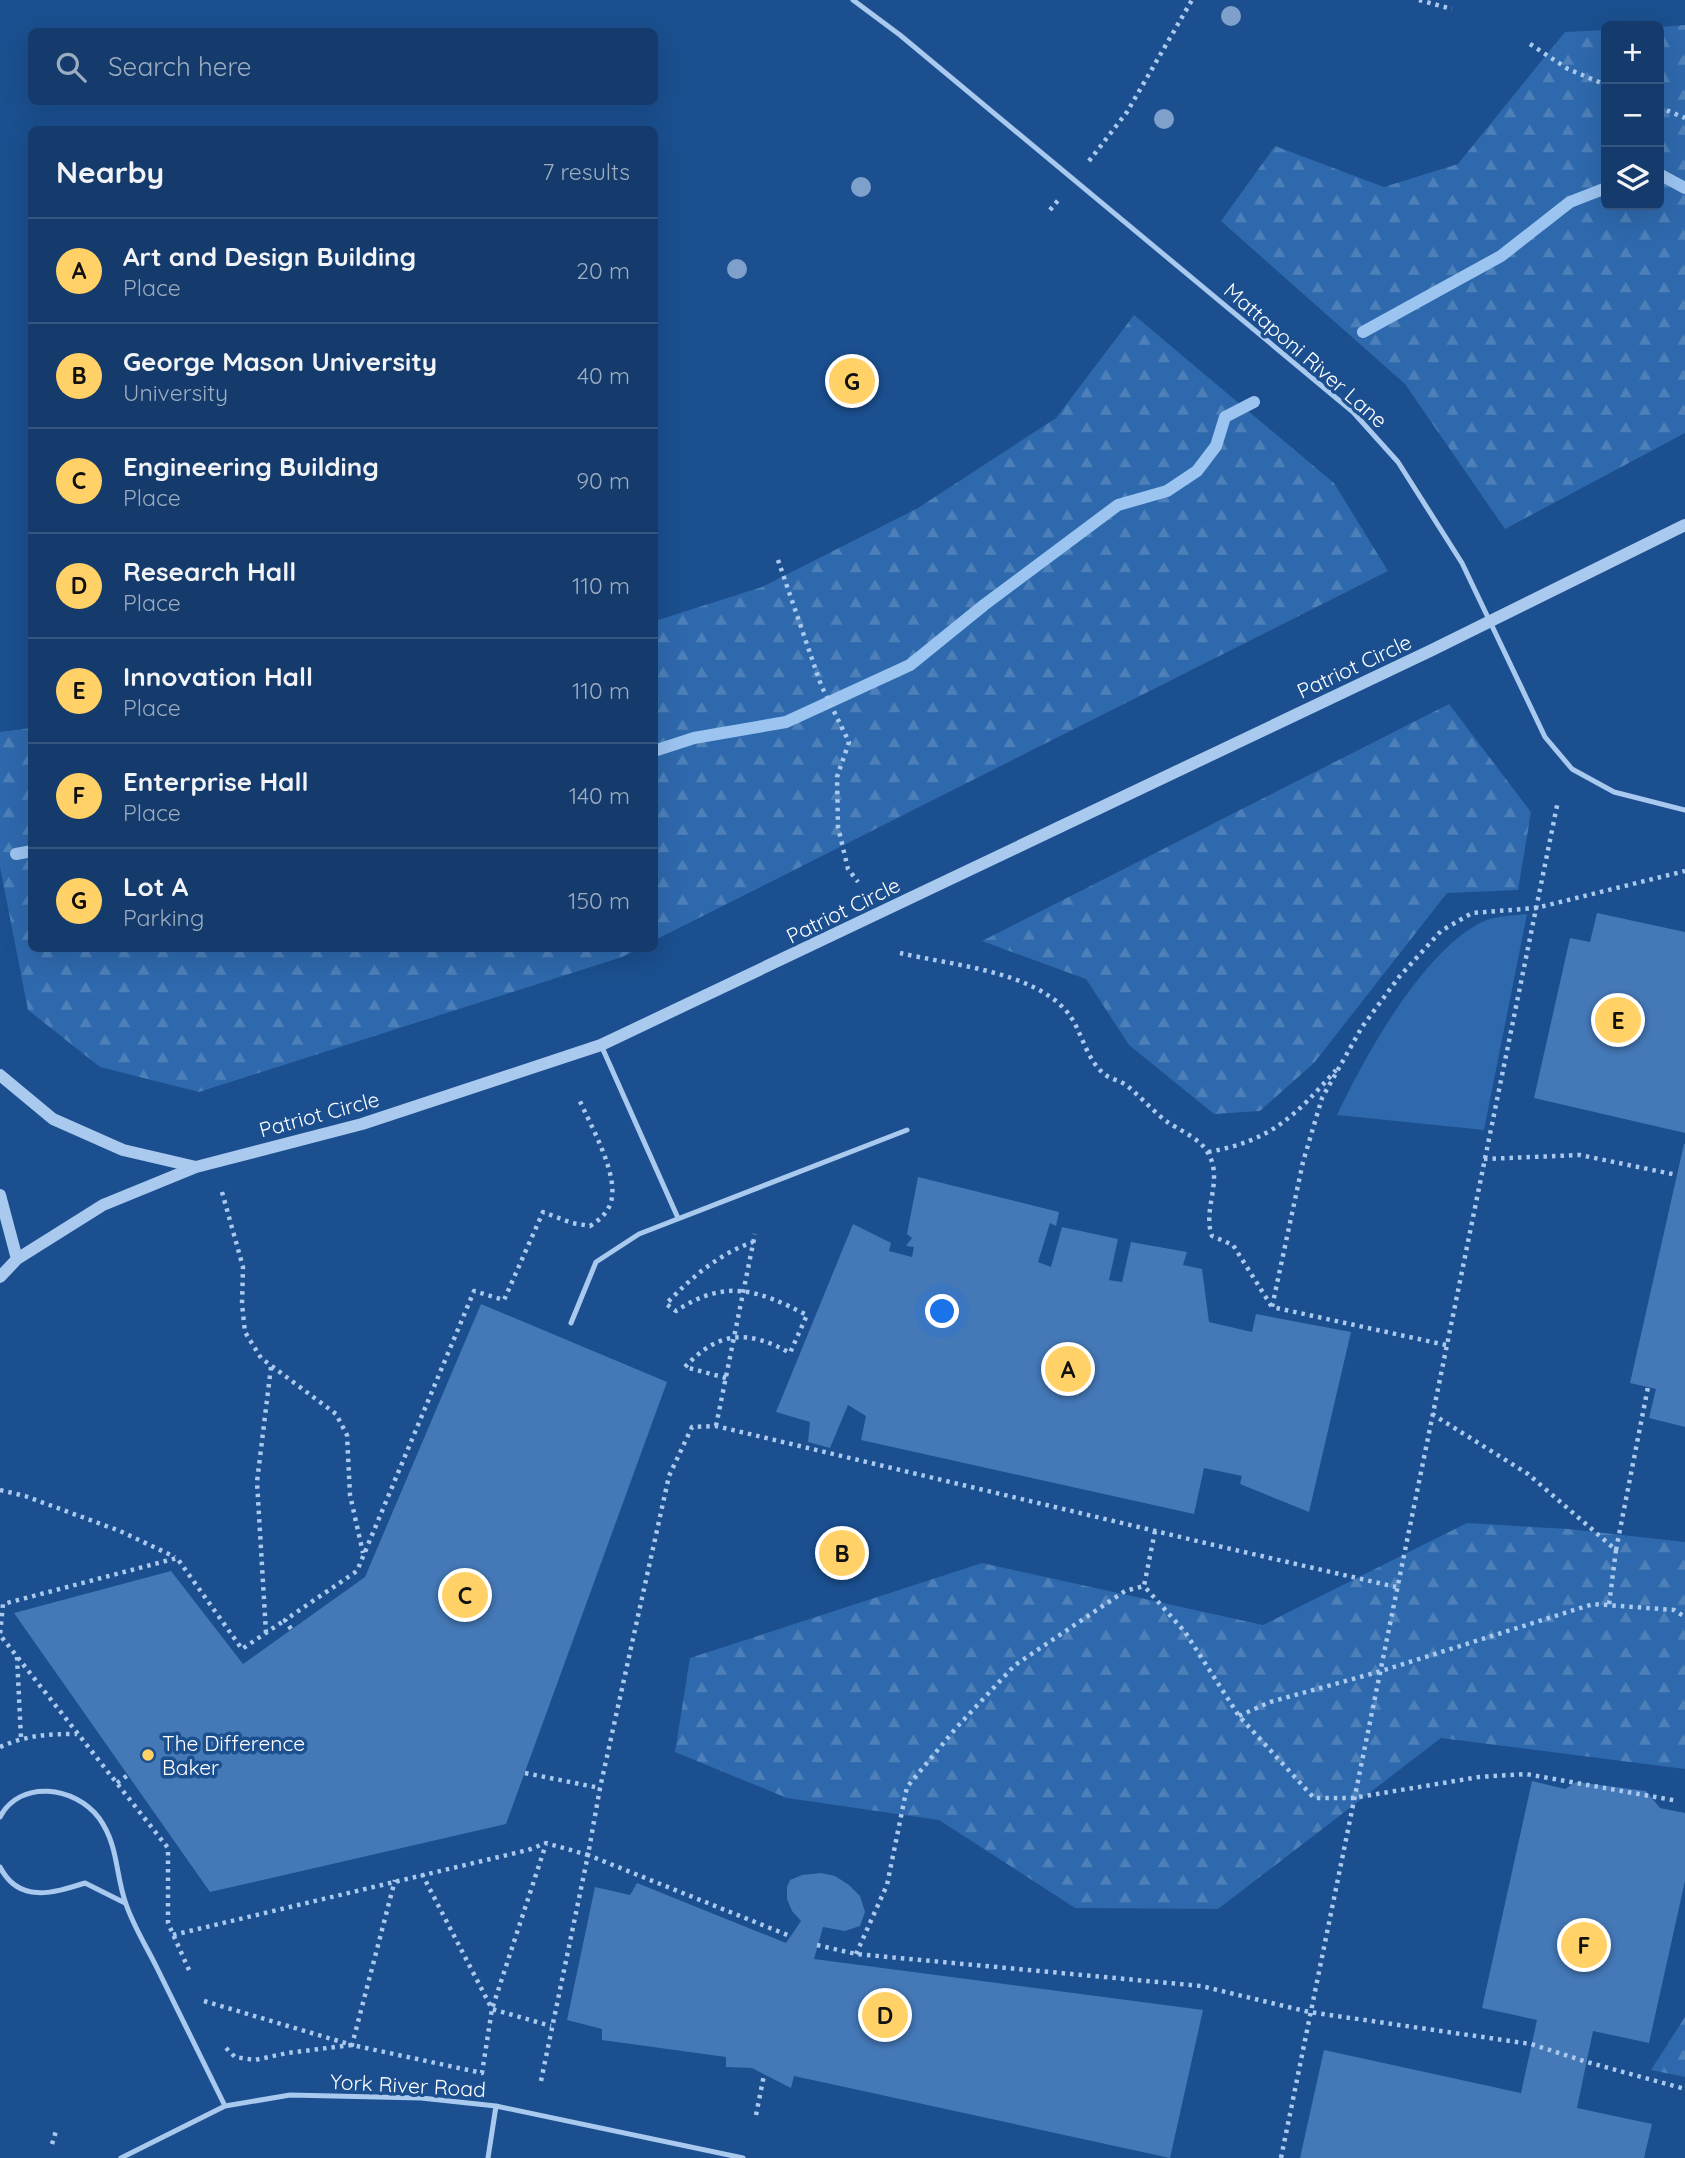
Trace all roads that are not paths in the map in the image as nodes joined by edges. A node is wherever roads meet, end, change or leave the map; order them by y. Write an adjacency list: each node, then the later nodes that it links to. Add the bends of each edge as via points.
1 (853, 0): 3 (lane, Mattaponi River Lane, via 1353,412 1398,462 1462,563)
2 (1685, 525): 3 (street, Patriot Circle)
3 (1490, 622): 4 (lane, Mattaponi River Lane, via 1545,737 1572,769 1614,792); 5 (street, Patriot Circle)
4 (1685, 810)
5 (601, 1045): 8 (street, Patriot Circle, via 362,1124); 10 (lane)
6 (0, 1075): 8 (street, via 53,1119 123,1150)
7 (907, 1130): 10 (lane)
8 (196, 1167): 11 (street, Patriot Circle, via 103,1205)
9 (0, 1195): 11 (street)
10 (678, 1218): 13 (lane, via 639,1234 596,1262)
11 (17, 1259): 12 (street, Patriot Circle)
12 (0, 1277)
13 (570, 1323)
14 (0, 1817): 16 (lane, via 12,1801 42,1789 78,1800 98,1817 108,1835)
15 (0, 1867): 16 (lane, via 19,1889 50,1893 85,1883)
16 (125, 1903): 17 (lane)
17 (225, 2106): 18 (lane, York River Road, via 290,2095 421,2098); 19 (lane, York River Road)
18 (496, 2106): 20 (lane); 21 (lane, York River Road)
19 (121, 2158)
20 (488, 2158)
21 (743, 2158)

